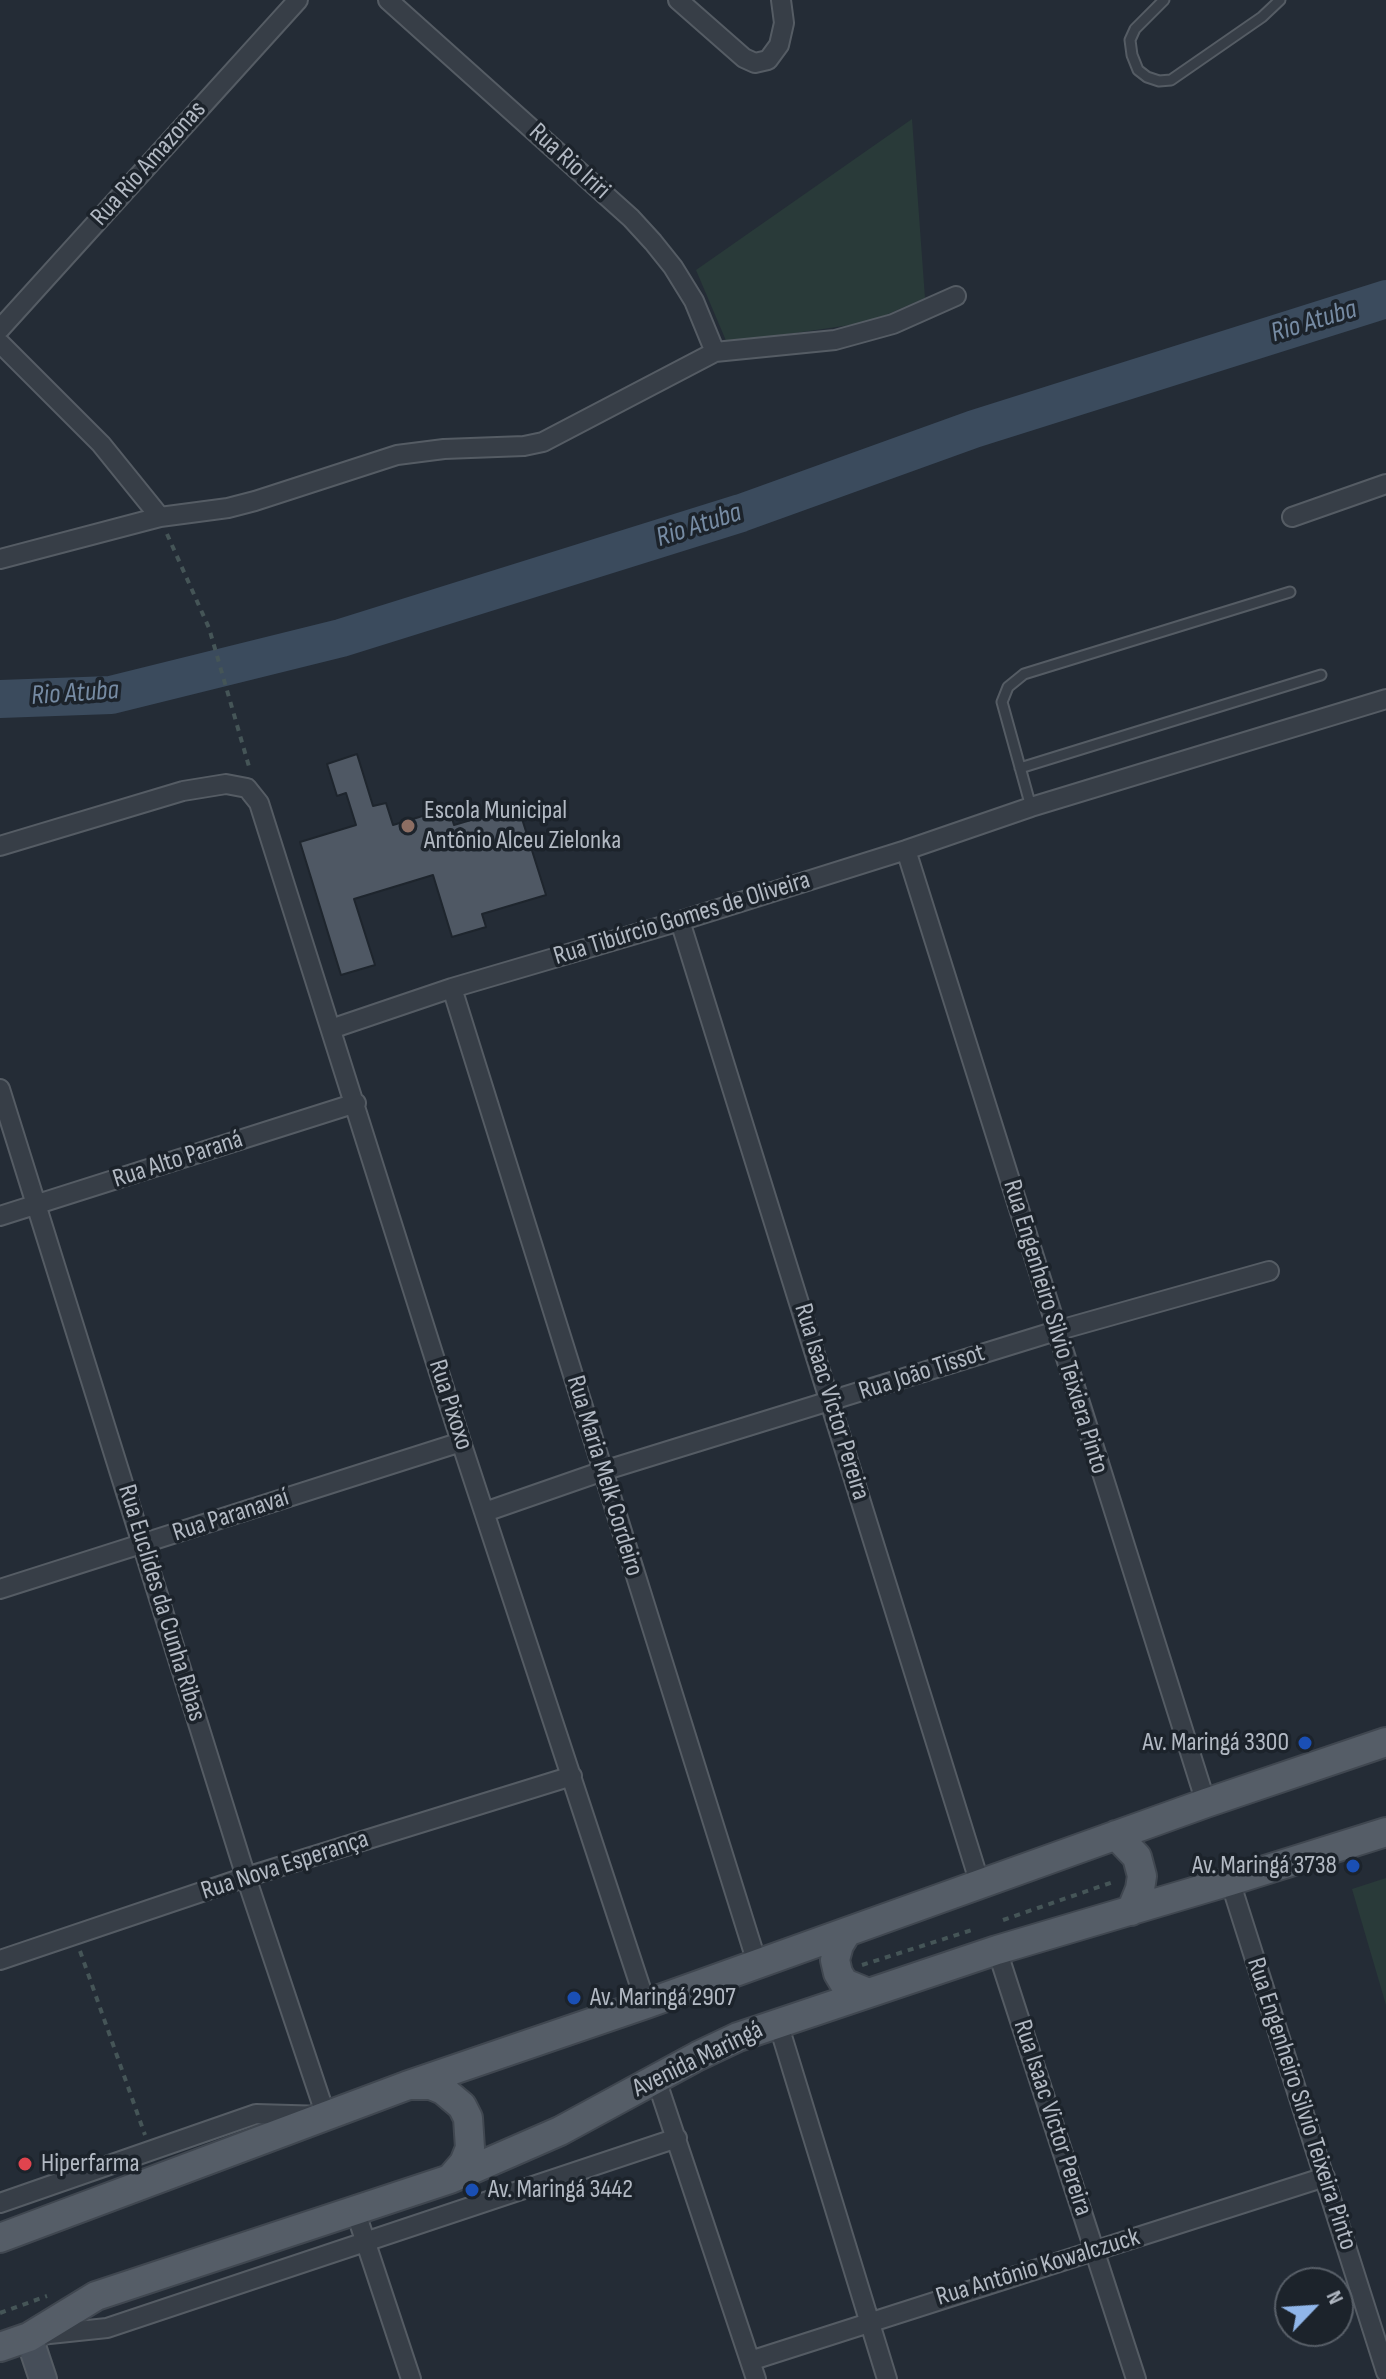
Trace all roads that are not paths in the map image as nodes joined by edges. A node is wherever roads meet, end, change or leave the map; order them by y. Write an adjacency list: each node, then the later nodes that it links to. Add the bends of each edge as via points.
1 (298, 0): 8 (street, Rua Rio Amazonas)
2 (388, 0): 10 (street, Rua Rio Iriri, via 631,218 673,267)
3 (678, 0): 4 (street, via 755,63 768,60 779,45 784,23)
4 (781, 0)
5 (1164, 0): 6 (lane, via 1130,40 1138,70 1159,81 1171,80)
6 (1280, 0)
7 (956, 296): 10 (street, via 893,324 835,340)
8 (0, 329)
9 (0, 343): 12 (street, via 101,444)
10 (715, 352): 12 (street, via 543,442 397,455 228,508)
11 (1386, 484): 13 (street)
12 (160, 517): 14 (street)
13 (1292, 517)
14 (0, 559)
15 (1290, 592): 18 (lane, via 1024,674 1008,687 1002,702)
16 (1321, 675): 18 (lane)
17 (1386, 699): 19 (street, Rua Tibúrcio Gomes de Oliveira)
18 (1020, 768): 19 (lane)
19 (1031, 807): 21 (street, Rua Tibúrcio Gomes de Oliveira)
20 (0, 846): 24 (street, Rua Pixoxo, via 183,791 226,784 247,788 259,803)
21 (906, 850): 22 (street, Rua Tibúrcio Gomes de Oliveira); 30 (street, Rua Engenheiro Silvio Teixiera Pinto)
22 (680, 921): 23 (street, Rua Tibúrcio Gomes de Oliveira); 31 (street, Rua Isaac Victor Pereira)
23 (452, 988): 24 (street, Rua Tibúrcio Gomes de Oliveira); 33 (street, Rua Maria Melk Cordeiro)
24 (331, 1029): 26 (street, Rua Pixoxo)
25 (0, 1089): 27 (street, Rua Euclides da Cunha Ribas)
26 (356, 1103): 27 (street, Rua Alto Paraná); 32 (street, Rua Pixoxo)
27 (36, 1205): 28 (street, Rua Alto Paraná); 35 (street, Rua Euclides da Cunha Ribas)
28 (0, 1216)
29 (1269, 1271): 30 (street, Rua João Tissot)
30 (1056, 1331): 31 (street, Rua João Tissot); 39 (street, Rua Engenheiro Silvio Teixiera Pinto)
31 (831, 1402): 33 (street, Rua João Tissot); 44 (street, Rua Isaac Victor Pereira)
32 (461, 1442): 34 (street, Rua Pixoxo); 35 (street, Rua Paranavaí)
33 (603, 1471): 34 (street, Rua João Tissot); 49 (street, Rua Maria Melk Cordeiro)
34 (485, 1512): 38 (street, Rua Pixoxo)
35 (143, 1544): 36 (street, Rua Paranavaí); 42 (street, Rua Euclides da Cunha Ribas)
36 (0, 1589)
37 (1386, 1742): 39 (main road)
38 (572, 1776): 42 (street, Rua Nova Esperança); 51 (street, Rua Pixoxo)
39 (1206, 1803): 41 (main road)
40 (1386, 1832): 43 (main road, Avenida Maringá)
41 (1116, 1835): 44 (main road); 45 (main road, via 1137,1857 1142,1876)
42 (246, 1877): 48 (street, Rua Nova Esperança); 55 (street, Rua Euclides da Cunha Ribas)
43 (1230, 1881): 45 (main road, Avenida Maringá); 57 (street, Rua Engenheiro Silvio Teixeira Pinto)
44 (980, 1884): 46 (main road)
45 (1131, 1911): 47 (main road, Avenida Maringá)
46 (847, 1932): 49 (main road); 50 (main road, via 835,1960 838,1973 844,1983)
47 (994, 1937): 50 (main road, Avenida Maringá); 63 (street, Rua Isaac Victor Pereira)
48 (0, 1960)
49 (757, 1963): 51 (main road)
50 (866, 1992): 52 (main road, Avenida Maringá)
51 (646, 2004): 54 (main road)
52 (778, 2023): 53 (main road, Avenida Maringá); 64 (street)
53 (656, 2079): 56 (street); 58 (main road, Avenida Maringá, via 560,2131)
54 (406, 2086): 55 (main road); 58 (main road, via 443,2090 468,2118 470,2148)
55 (326, 2116): 59 (street, via 256,2114); 61 (main road)
56 (677, 2138): 62 (street, Avenida Maringá); 67 (street)
57 (1325, 2177): 63 (street, Rua Antônio Kowalczuck); 68 (street, Rua Engenheiro Silvio Teixeira Pinto)
58 (450, 2179): 60 (main road, Avenida Maringá)
59 (0, 2203)
60 (355, 2210): 62 (street); 65 (main road, Avenida Maringá, via 96,2296)
61 (2, 2232)
62 (366, 2242): 65 (street, Avenida Maringá, via 107,2328); 70 (street)
63 (1095, 2250): 64 (street, Rua Antônio Kowalczuck); 72 (street, Rua Isaac Victor Pereira)
64 (868, 2321): 67 (street, Rua Antônio Kowalczuck); 71 (street)
65 (29, 2337): 66 (main road, Avenida Maringá); 69 (main road)
66 (0, 2347)
67 (753, 2370)
68 (1386, 2372)
69 (43, 2379)
70 (411, 2379)
71 (887, 2379)
72 (1136, 2379)

